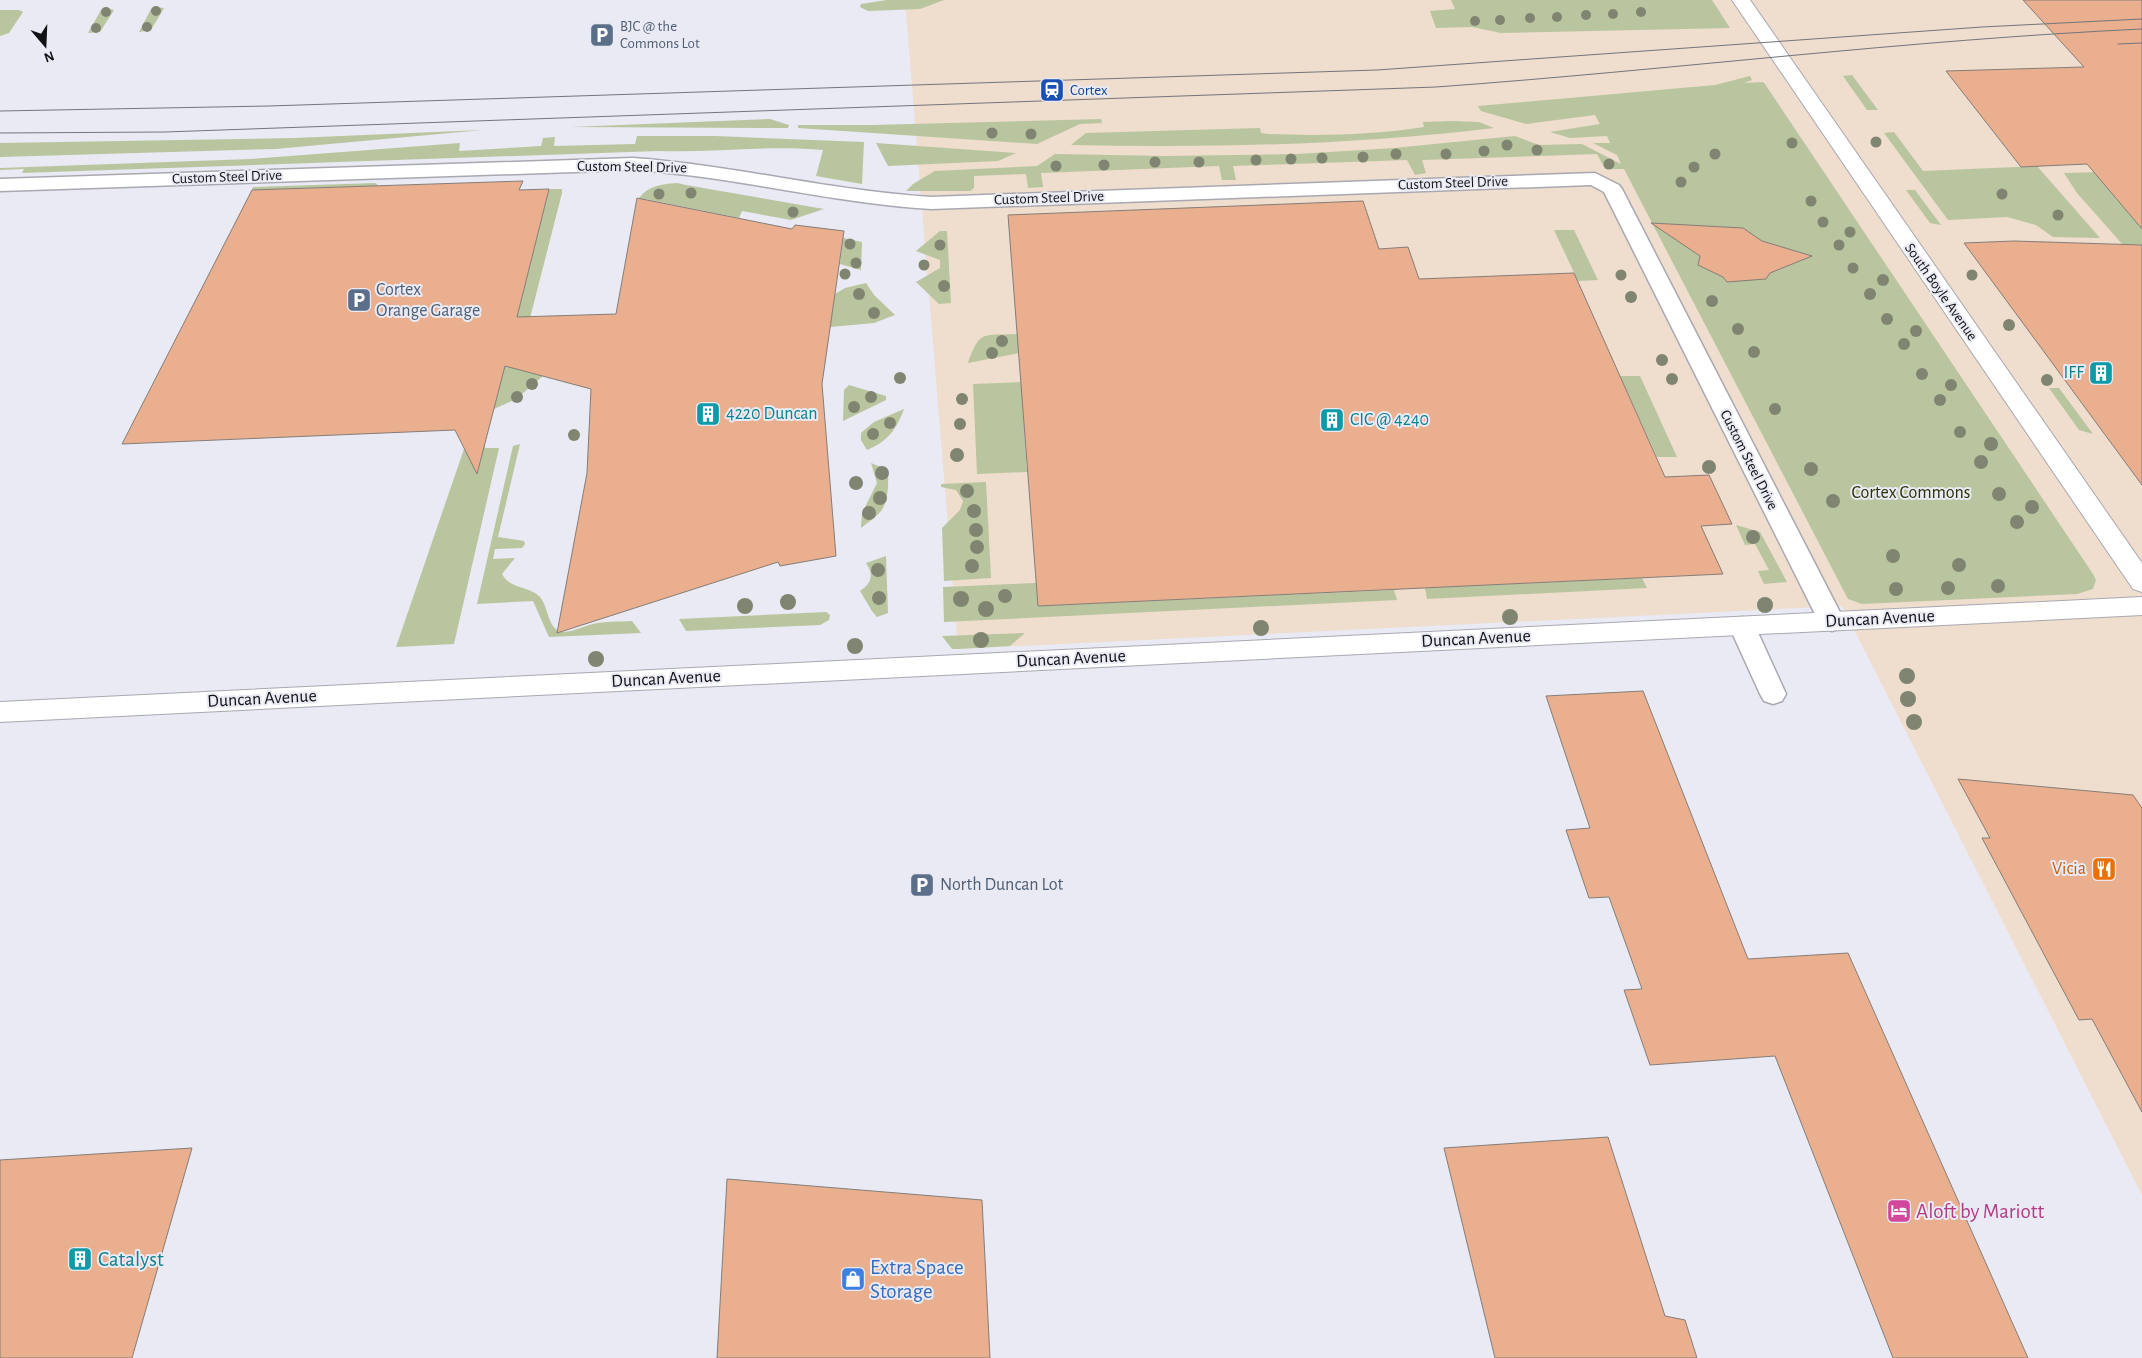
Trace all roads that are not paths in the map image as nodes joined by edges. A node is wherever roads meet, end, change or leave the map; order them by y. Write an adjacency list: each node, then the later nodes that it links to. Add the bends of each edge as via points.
1 (1741, 0): 3 (street, South Boyle Avenue)
2 (0, 185): 5 (lane, Custom Steel Drive, via 632,164 704,169 884,201 931,203 1595,179 1612,189)
3 (2142, 583)
4 (2142, 606): 5 (street, Duncan Avenue)
5 (1832, 622): 6 (street, Duncan Avenue)
6 (1742, 626): 7 (lane); 8 (street, Duncan Avenue)
7 (1773, 694)
8 (0, 712)

